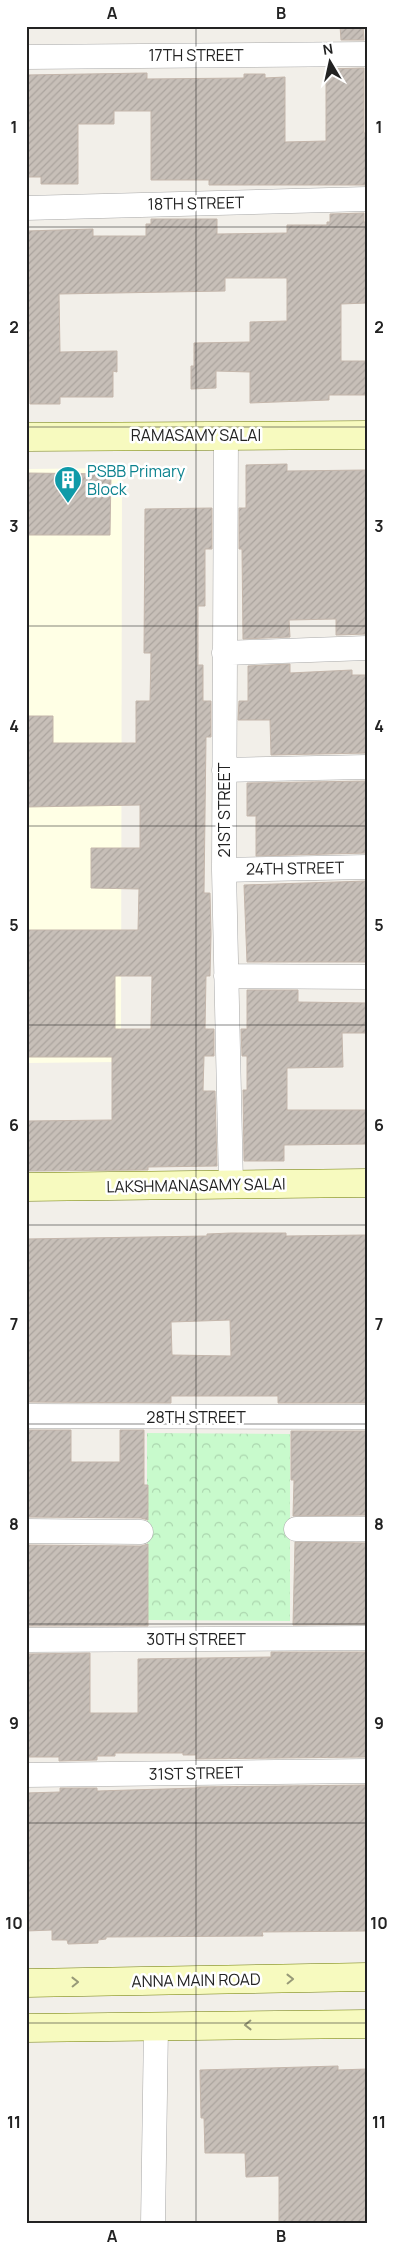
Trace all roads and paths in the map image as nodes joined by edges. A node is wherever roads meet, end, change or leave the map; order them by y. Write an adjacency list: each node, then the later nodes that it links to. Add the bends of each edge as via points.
1 (367, 54): 2 (street, 17TH STREET)
2 (26, 57)
3 (367, 199): 4 (street, 18TH STREET)
4 (26, 208)
5 (226, 435): 6 (street, RAMASAMY SALAI); 7 (street, RAMASAMY SALAI); 9 (street, 21ST STREET)
6 (367, 435)
7 (26, 437)
8 (367, 648): 9 (street)
9 (224, 653): 11 (street, 21ST STREET)
10 (367, 767): 11 (street)
11 (224, 770): 13 (street, 21ST STREET)
12 (367, 867): 13 (street, 24TH STREET)
13 (224, 870): 14 (street, 21ST STREET)
14 (226, 976): 15 (street); 17 (street, 21ST STREET)
15 (367, 977)
16 (367, 1183): 17 (street, LAKSHMANASAMY SALAI)
17 (232, 1184): 18 (street, LAKSHMANASAMY SALAI)
18 (26, 1187)
19 (26, 1416): 20 (street, 28TH STREET)
20 (367, 1418)
21 (296, 1529): 22 (street)
22 (367, 1529)
23 (26, 1531): 24 (street)
24 (141, 1532)
25 (367, 1638): 26 (street, 30TH STREET)
26 (26, 1640)
27 (367, 1771): 28 (street, 31ST STREET)
28 (26, 1774)
29 (367, 1977): 30 (street, ANNA MAIN ROAD, one-way to 29)
30 (26, 1983)
31 (367, 2024): 32 (street, one-way to 32)
32 (156, 2027): 33 (street); 34 (street)
33 (26, 2028)
34 (153, 2224)

